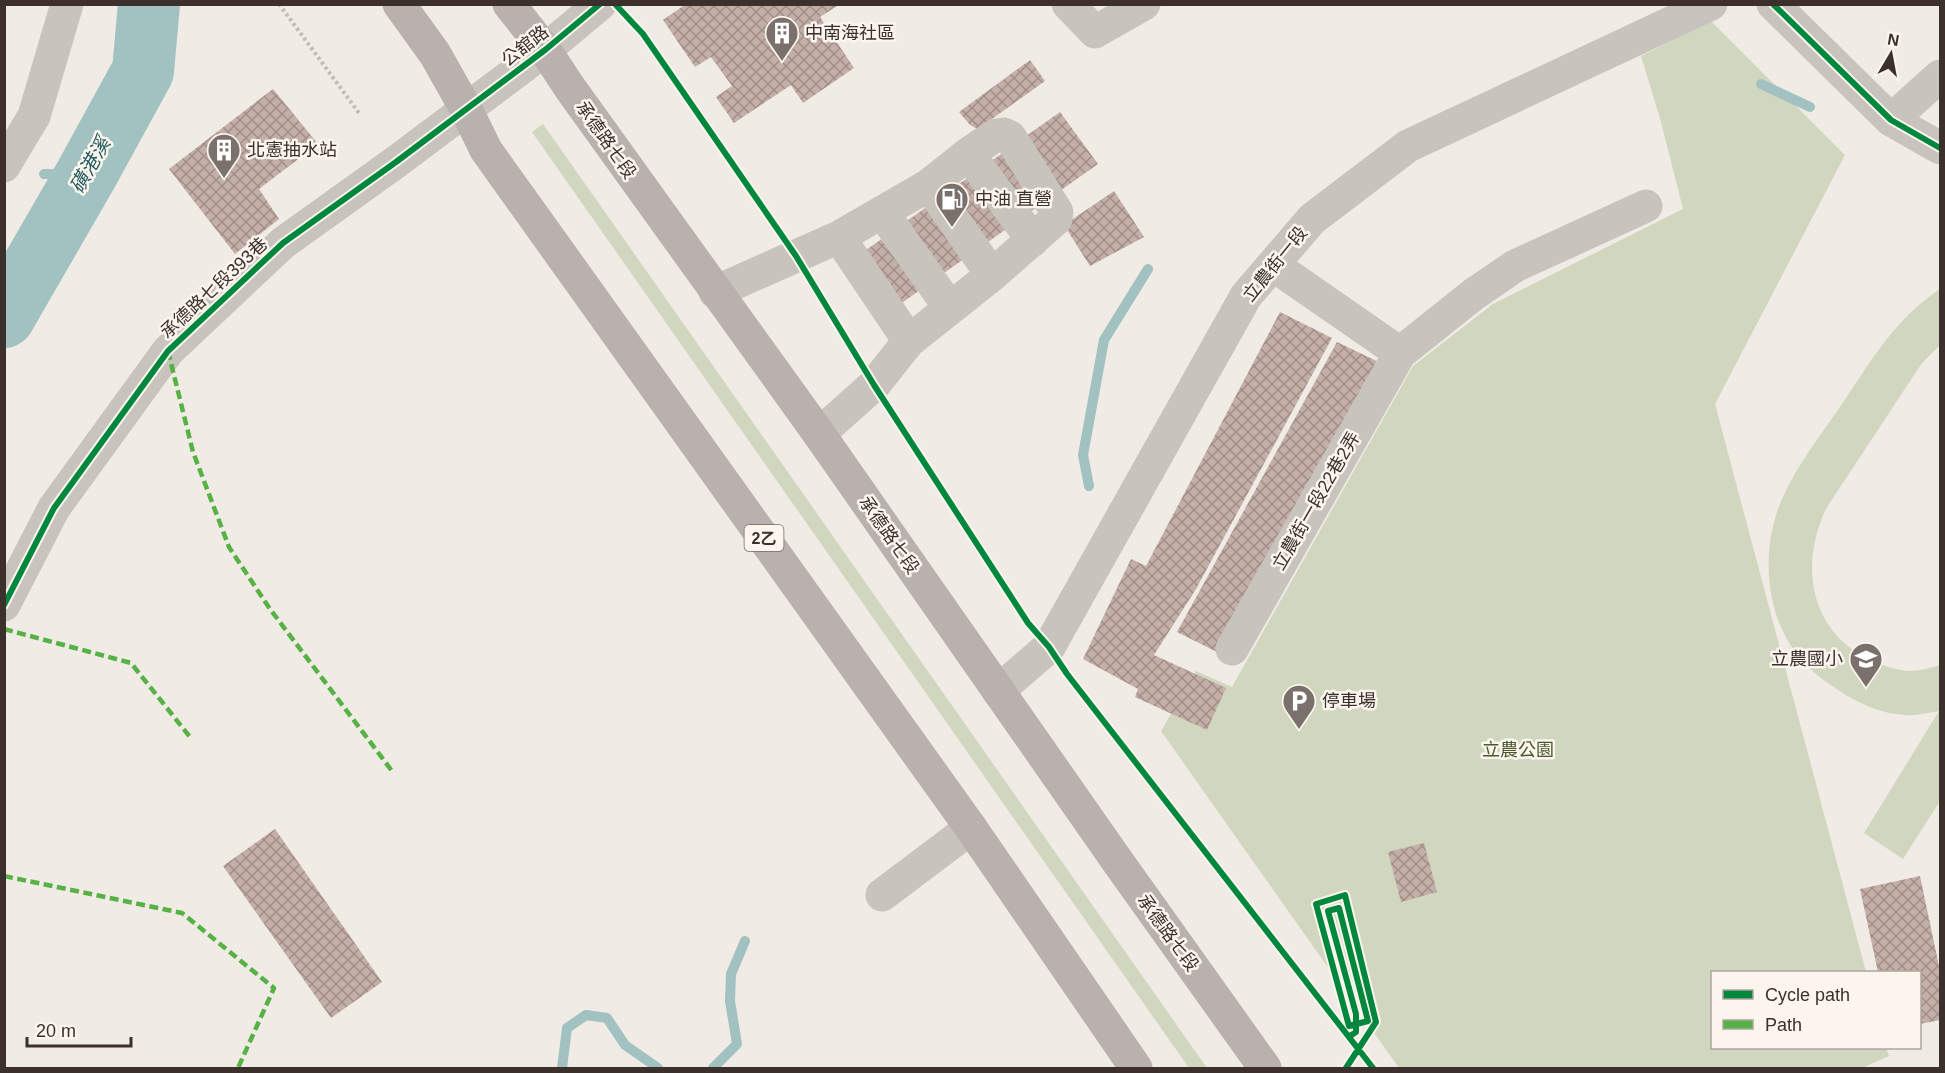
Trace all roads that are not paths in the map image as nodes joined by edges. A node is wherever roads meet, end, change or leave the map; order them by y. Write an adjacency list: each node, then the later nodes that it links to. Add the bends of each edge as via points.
1 (67, 4): 15 (street, via 34,116)
2 (399, 4): 11 (main road, 2乙, via 435,54)
3 (509, 4): 9 (main road, 承德路七段)
4 (600, 4): 9 (street, 公舘路)
5 (1068, 4): 6 (street, via 1095,32)
6 (1144, 4)
7 (1711, 4): 21 (street, 立農街一段, via 1408,146 1312,219)
8 (1773, 4): 12 (street)
9 (545, 50): 11 (street, 公舘路); 23 (main road, 承德路七段)
10 (1941, 76): 12 (street)
11 (466, 109): 28 (street, 承德路七段393巷, via 283,243 168,351 54,508); 31 (main road, 2乙, via 486,150)
12 (1891, 120): 13 (street)
13 (1941, 148)
14 (968, 154): 16 (street); 20 (street); 20 (street, via 996,135 1010,137 1056,212 1056,219)
15 (4, 166)
16 (929, 185): 18 (street); 22 (street)
17 (1646, 206): 26 (street, via 1515,266)
18 (882, 212): 19 (street); 24 (street)
19 (839, 237): 23 (street); 25 (street)
20 (1033, 240): 22 (street)
21 (1273, 265): 26 (street); 30 (street, 立農街一段, via 1246,296 1049,647)
22 (992, 275): 24 (street)
23 (715, 292): 27 (main road, 承德路七段)
24 (950, 308): 25 (street)
25 (909, 340): 27 (street, via 874,385)
26 (1400, 353): 29 (street, 立農街一段22巷2弄)
27 (819, 434): 30 (main road, 承德路七段)
28 (4, 605)
29 (1232, 649)
30 (998, 691): 34 (main road, 承德路七段)
31 (971, 828): 32 (street); 33 (main road, 2乙)
32 (882, 895)
33 (1136, 1068)
34 (1265, 1068)

